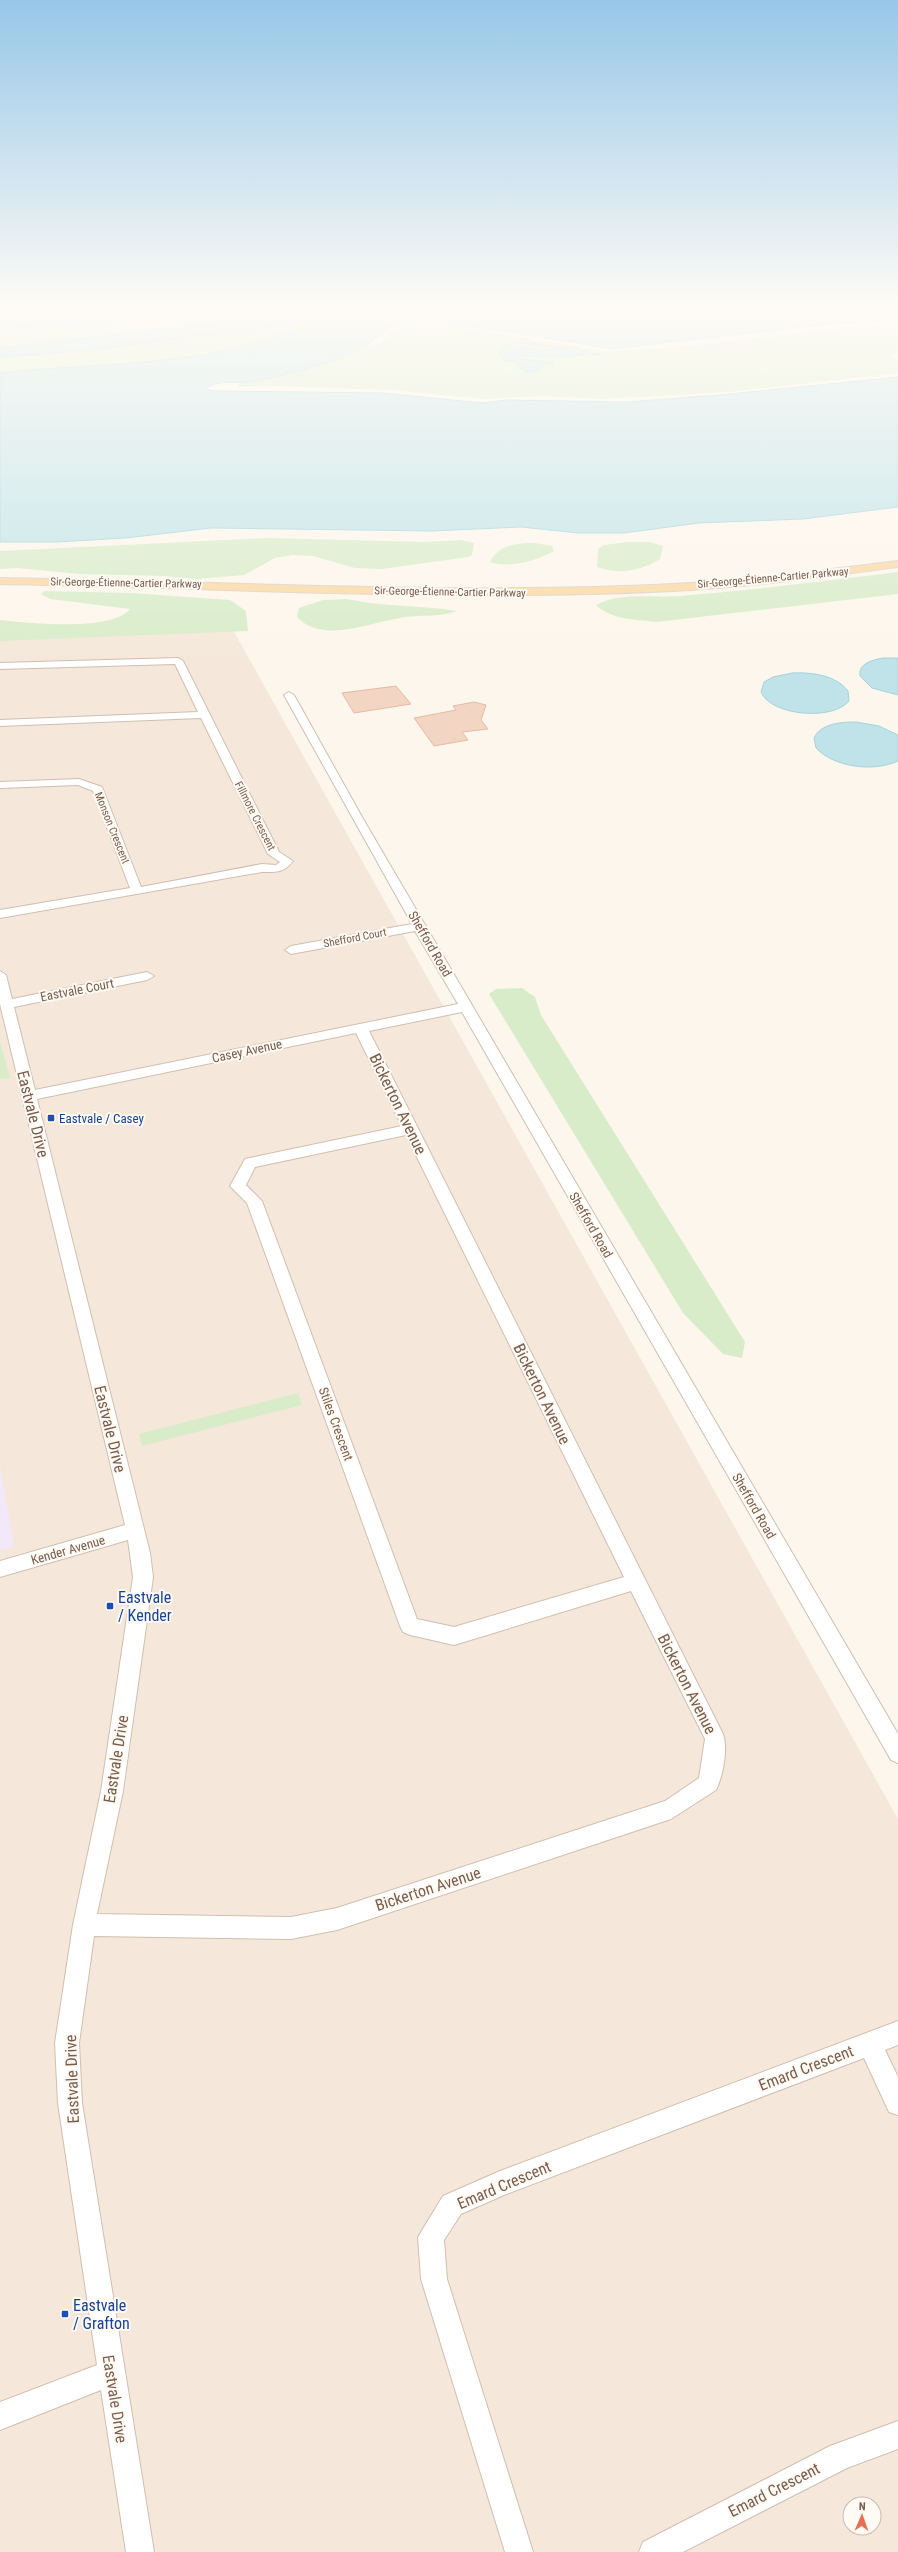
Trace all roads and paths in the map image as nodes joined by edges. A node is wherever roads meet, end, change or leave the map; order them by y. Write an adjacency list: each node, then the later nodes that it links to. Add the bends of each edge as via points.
1 (898, 564): 2 (main road, Sir-George-Étienne-Cartier Parkway, via 757,581 539,593)
2 (0, 581)
3 (0, 666): 5 (street, Fillmore Crescent, via 178,661)
4 (289, 695): 10 (street, Shefford Road, via 305,728)
5 (205, 715): 6 (street); 8 (street, Fillmore Crescent, via 274,854 287,860 279,869 262,868)
6 (0, 723)
7 (0, 785): 8 (street, Monson Crescent, via 79,782 98,789)
8 (137, 891): 9 (street, Fillmore Crescent)
9 (0, 914)
10 (420, 926): 11 (street, Shefford Court); 15 (street, Shefford Road)
11 (291, 950)
12 (0, 975): 14 (street, Eastvale Drive)
13 (147, 976): 14 (street, Eastvale Court)
14 (7, 1004): 17 (street, Eastvale Drive)
15 (465, 1007): 16 (street, Casey Avenue); 22 (street, Shefford Road)
16 (360, 1028): 17 (street, Casey Avenue); 18 (street, Bickerton Avenue)
17 (30, 1096): 19 (street, Eastvale Drive)
18 (410, 1129): 21 (street, Bickerton Avenue); 21 (street, Stiles Crescent, via 250,1163 238,1186 254,1201 410,1626 454,1636)
19 (135, 1530): 20 (street, Kender Avenue); 23 (street, Eastvale Drive, via 141,1553 143,1577 112,1791)
20 (0, 1569)
21 (635, 1582): 23 (street, Bickerton Avenue, via 715,1739 709,1783 672,1809 337,1920 291,1928)
22 (898, 1753)
23 (84, 1925): 27 (street, Eastvale Drive, via 67,2043 70,2103)
24 (898, 2033): 25 (street, Emard Crescent)
25 (870, 2044): 26 (street); 31 (street, Emard Crescent, via 500,2184 452,2205 431,2237 434,2279 510,2530)
26 (898, 2103)
27 (111, 2373): 28 (street); 30 (street, Eastvale Drive)
28 (0, 2416)
29 (898, 2435): 32 (street, Emard Crescent, via 840,2456)
30 (140, 2552)
31 (519, 2552)
32 (653, 2552)

